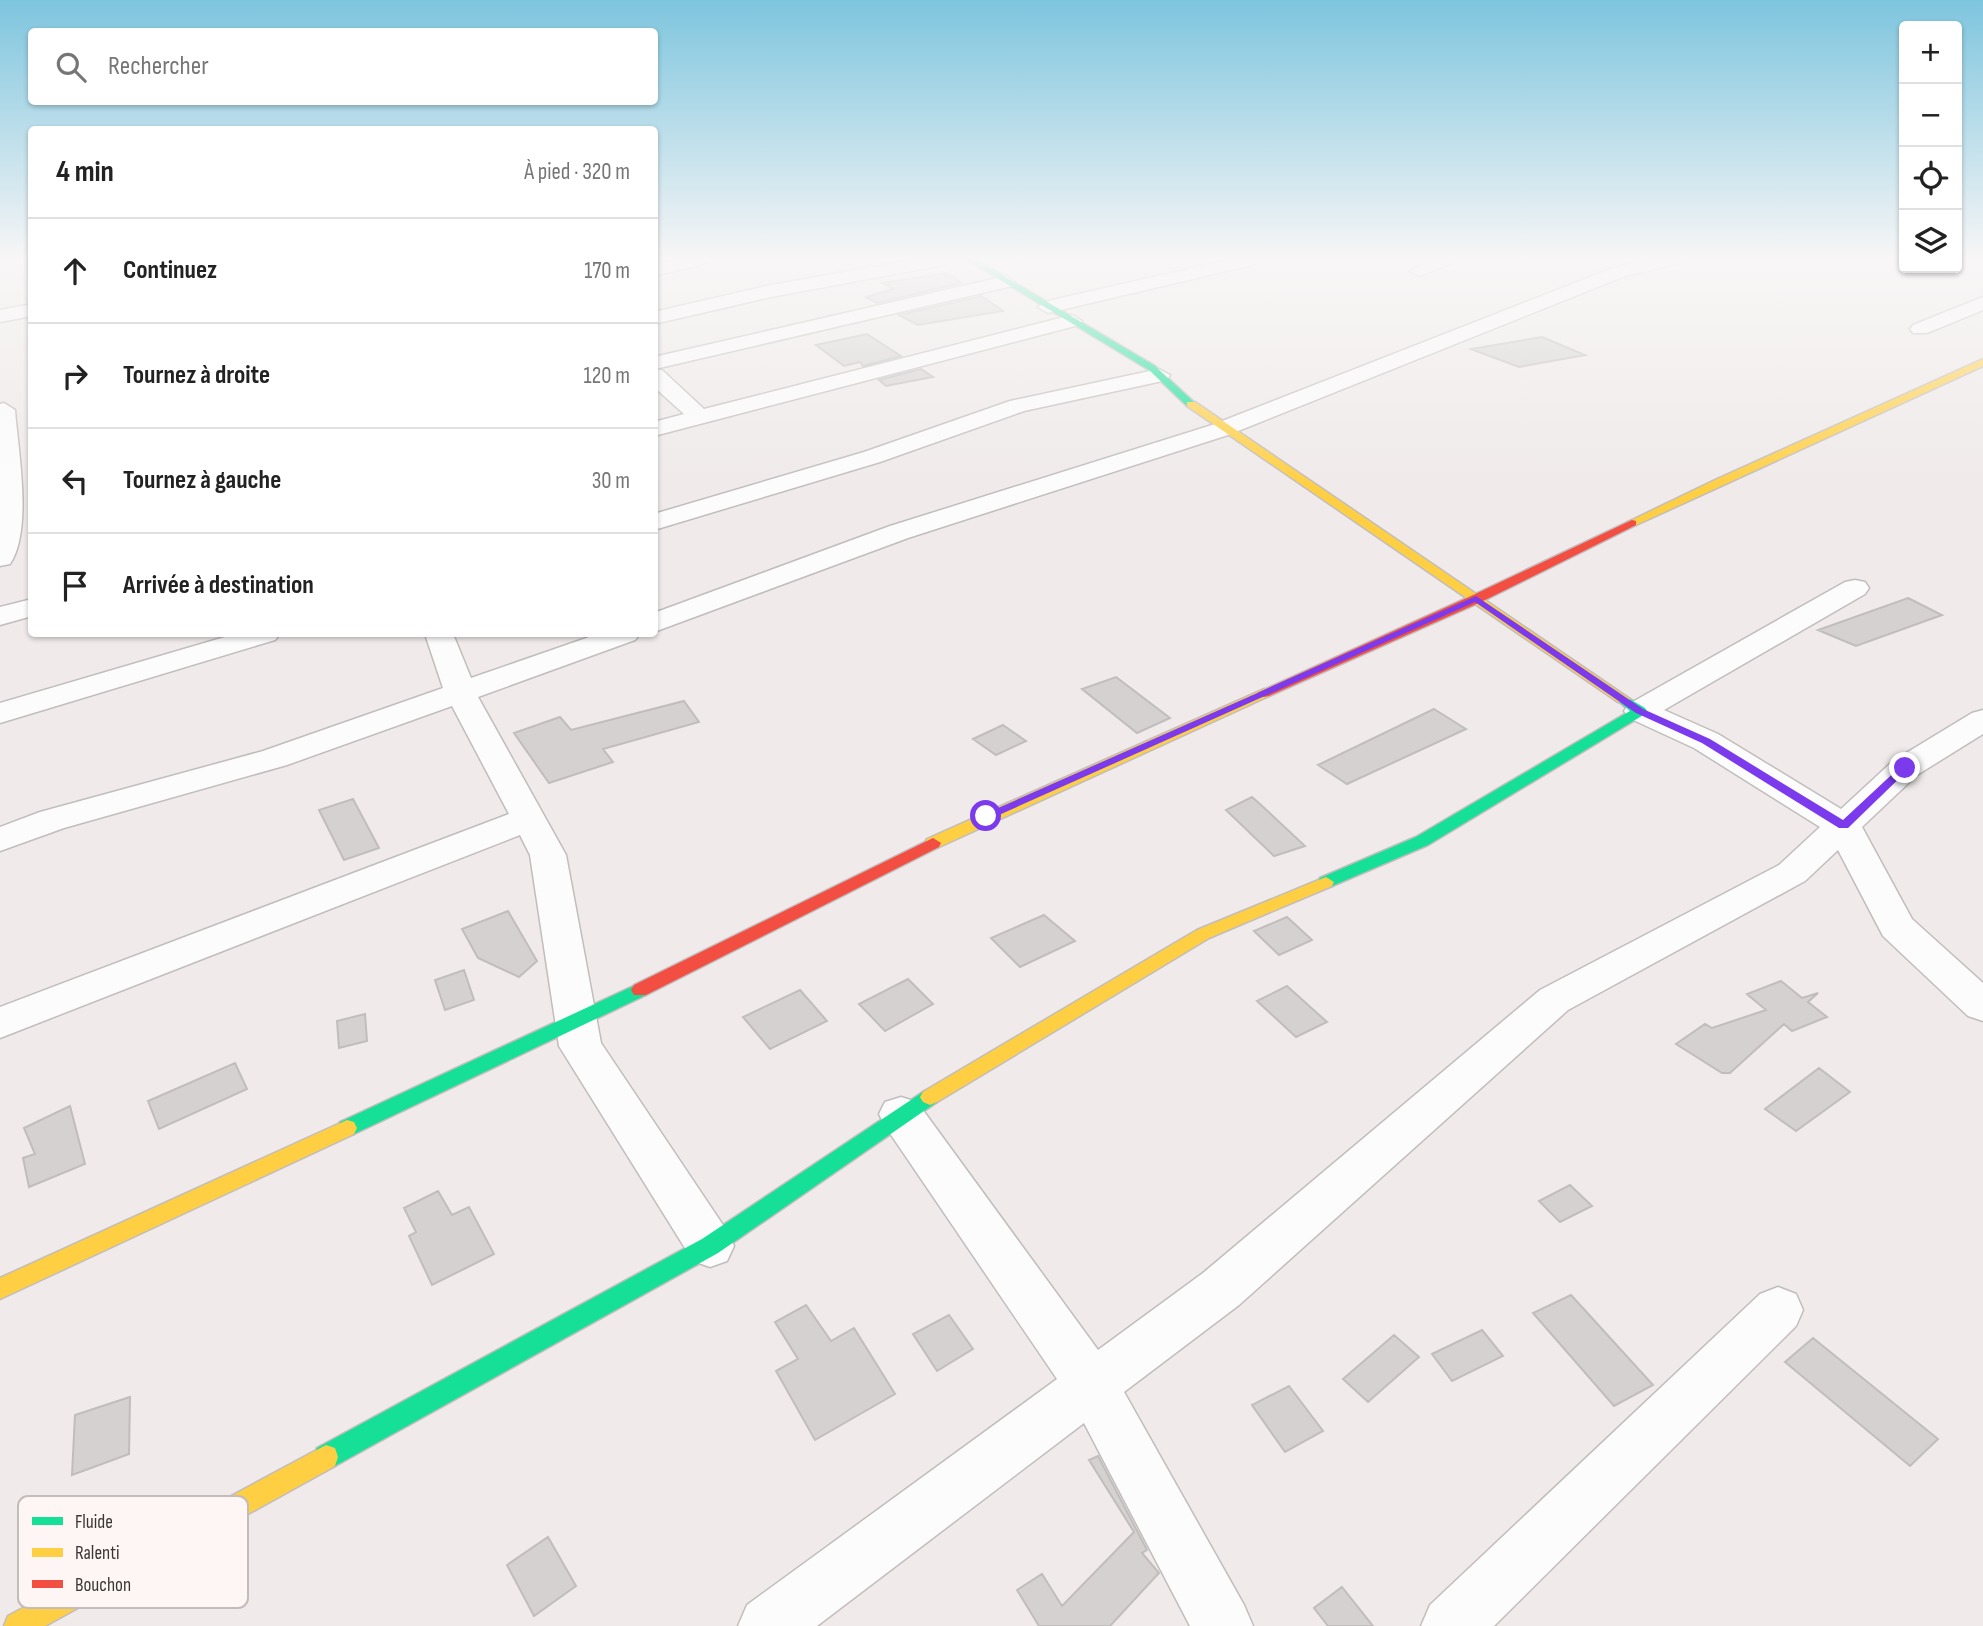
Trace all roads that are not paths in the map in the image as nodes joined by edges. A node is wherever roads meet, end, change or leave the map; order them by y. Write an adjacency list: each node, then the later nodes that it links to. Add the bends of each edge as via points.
1 (769, 336): 5 (street)
2 (1015, 336): 11 (street)
3 (1097, 336): 7 (street)
4 (1458, 336): 13 (street)
5 (658, 362)
6 (1983, 362): 20 (street, via 1746,468)
7 (1159, 375): 13 (street); 17 (street, via 1018,406 872,457)
8 (658, 379): 11 (street)
9 (28, 406): 10 (street)
10 (2, 411): 15 (street)
11 (701, 418): 12 (street)
12 (658, 428)
13 (1220, 430): 20 (street, via 1327,496); 23 (street, via 899,532)
14 (28, 470): 15 (street)
15 (3, 476): 16 (street)
16 (20, 519): 18 (street)
17 (658, 521)
18 (0, 558)
19 (1855, 588): 28 (street)
20 (1476, 599): 28 (street); 35 (street, via 986,816)
21 (28, 608): 22 (street)
22 (0, 615)
23 (658, 621)
24 (255, 637): 29 (street)
25 (440, 637): 27 (street)
26 (617, 637): 27 (street)
27 (461, 694): 31 (street); 33 (street, via 275,758 52,820)
28 (1640, 711): 32 (street, via 1706,741); 37 (street, via 1422,841 1203,933)
29 (0, 713)
30 (1983, 720): 32 (street, via 1905,768)
31 (529, 819): 35 (street, via 548,855); 36 (street)
32 (1843, 825): 34 (street, via 1897,927); 41 (street, via 1792,873 1554,1000 1221,1289)
33 (0, 840)
34 (1983, 1006)
35 (576, 1021): 38 (street, via 580,1046); 39 (street)
36 (0, 1023)
37 (901, 1114): 38 (street); 41 (street)
38 (710, 1246): 42 (street)
39 (0, 1289)
40 (1778, 1310): 47 (street)
41 (1092, 1385): 45 (street); 46 (street)
42 (248, 1500)
43 (51, 1608): 44 (street)
44 (18, 1626)
45 (768, 1626)
46 (1223, 1626)
47 (1451, 1626)

